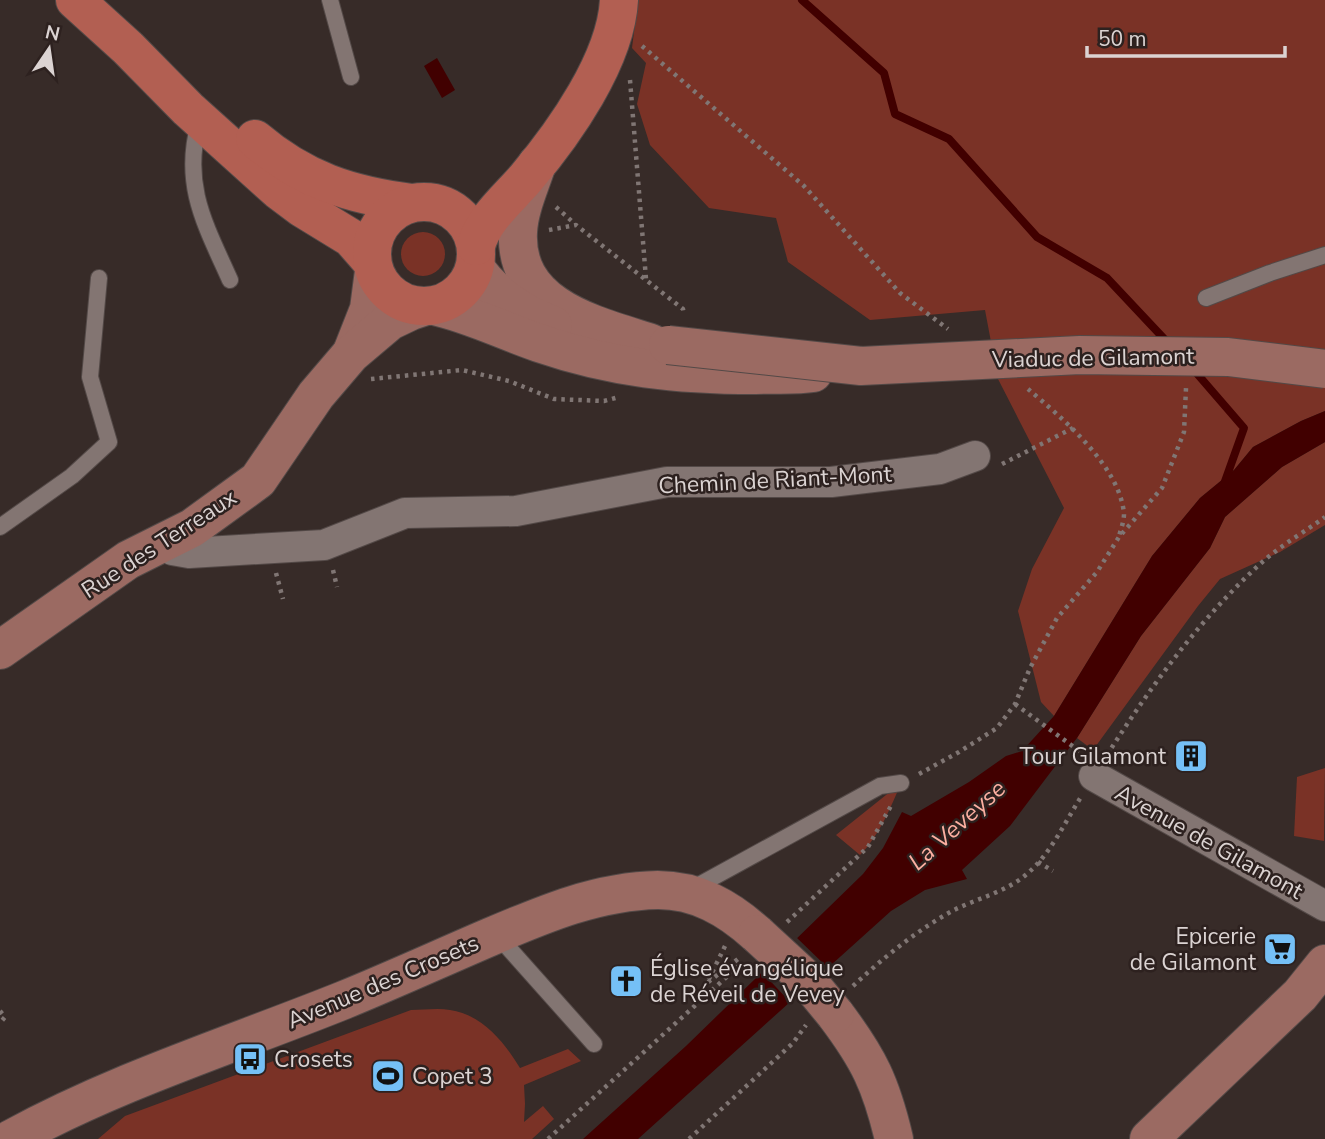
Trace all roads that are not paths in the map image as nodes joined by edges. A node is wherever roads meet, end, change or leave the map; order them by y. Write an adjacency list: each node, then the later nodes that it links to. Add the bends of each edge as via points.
1 (75, 0): 6 (main road)
2 (113, 0): 8 (main road, via 172,69 282,161 341,189)
3 (330, 0): 5 (lane)
4 (619, 0): 7 (main road, via 607,50 590,89)
5 (351, 77)
6 (200, 120): 11 (main road, via 278,190 351,238); 13 (lane, via 192,157 199,212)
7 (541, 159): 8 (main road, via 482,189); 10 (main road, via 482,229); 16 (street, via 517,233 530,278 565,312)
8 (421, 203): 10 (main road, via 448,208 460,216 472,233); 11 (main road, via 391,214 380,226)
9 (1325, 255): 14 (lane)
10 (475, 257): 15 (main road, via 468,282 458,294); 16 (street, Viaduc de Gilamont, via 498,294 533,318)
11 (373, 266): 15 (main road, via 380,283 393,296 406,304); 17 (street, Rue des Terreaux)
12 (99, 278): 20 (lane, via 90,377 109,442 72,476)
13 (230, 279)
14 (1206, 298)
15 (430, 306): 16 (street, Viaduc de Gilamont, via 581,355); 17 (street, Rue des Terreaux, via 390,321)
16 (661, 353): 18 (street, Viaduc de Gilamont, bridge, via 860,366 1080,355 1228,357)
17 (357, 367): 21 (street, Rue des Terreaux, via 292,429 262,476)
18 (1325, 369)
19 (975, 456): 21 (street, Chemin de Riant-Mont, via 940,469 831,482 667,482 516,512 405,513 324,545 189,553 172,550)
20 (0, 527)
21 (164, 543): 22 (street, Rue des Terreaux, via 128,560)
22 (0, 650)
23 (1094, 763): 26 (street, Avenue de Gilamont)
24 (901, 782): 25 (lane, via 880,786)
25 (685, 893): 27 (street, Avenue des Crosets, via 660,890 606,896 569,905); 31 (street, Avenue des Crosets, bridge, via 742,942 807,980 877,1079)
26 (1325, 906)
27 (497, 935): 29 (lane); 30 (street, Avenue des Crosets, via 93,1097)
28 (1325, 964): 32 (street, via 1292,1003)
29 (594, 1044)
30 (11, 1139)
31 (894, 1139)
32 (1150, 1139)

